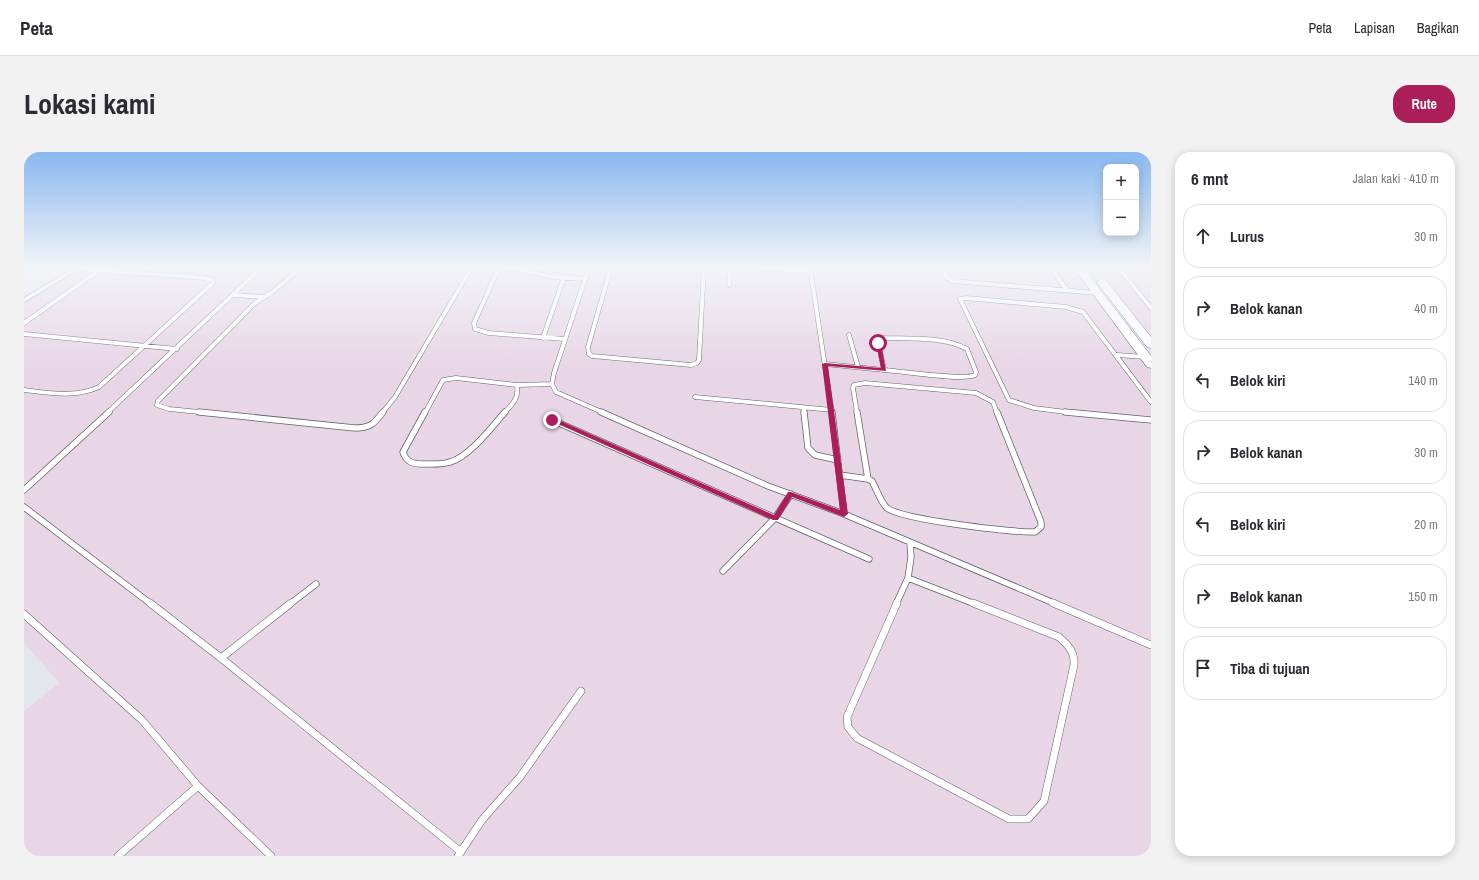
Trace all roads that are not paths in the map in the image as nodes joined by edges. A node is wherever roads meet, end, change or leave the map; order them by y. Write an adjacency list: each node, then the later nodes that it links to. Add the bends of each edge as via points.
1 (58, 300): 18 (lane)
2 (195, 300): 24 (lane)
3 (230, 300): 25 (lane)
4 (260, 300): 5 (lane, via 186,372 157,405 168,409 258,419 367,428 378,419 395,397)
5 (453, 300)
6 (484, 300): 21 (lane, via 474,323 475,329 489,333)
7 (556, 300): 21 (lane)
8 (578, 300): 22 (lane)
9 (601, 300): 10 (lane, via 588,347 589,354 691,365 699,360)
10 (702, 300)
11 (815, 300): 28 (lane)
12 (960, 300): 39 (lane, via 1009,400 1014,404)
13 (985, 300): 26 (lane, via 1076,309 1086,315)
14 (1102, 300): 27 (street)
15 (1115, 300): 23 (street)
16 (1144, 300): 17 (lane)
17 (1151, 308)
18 (24, 324)
19 (24, 334): 24 (lane)
20 (849, 335): 29 (lane)
21 (543, 338): 22 (lane)
22 (565, 339): 31 (lane)
23 (1150, 343)
24 (145, 346): 25 (lane); 33 (lane, via 90,392 66,394)
25 (177, 349): 43 (lane)
26 (1117, 355): 27 (lane); 35 (lane)
27 (1148, 360)
28 (825, 364): 29 (lane); 37 (lane)
29 (858, 367): 30 (lane)
30 (884, 370): 30 (lane, via 971,377 976,372 964,346 882,338 878,341)
31 (552, 384): 32 (lane); 44 (lane, via 556,392)
32 (517, 385): 32 (lane, via 456,378 443,380 403,452 404,458 418,464 441,464 452,462 463,455 514,403 518,392)
33 (24, 390)
34 (695, 397): 36 (lane)
35 (1151, 402)
36 (803, 407): 37 (lane); 40 (lane, via 808,448 815,455)
37 (832, 410): 40 (lane)
38 (552, 420): 47 (lane)
39 (1151, 420)
40 (838, 460): 41 (lane)
41 (840, 475): 42 (lane); 46 (lane)
42 (868, 478): 42 (lane, via 886,507 898,513 1027,532 1035,532 1041,527 993,402 976,393 854,384)
43 (25, 488)
44 (791, 494): 46 (lane); 47 (lane)
45 (24, 507): 55 (lane)
46 (844, 514): 48 (lane)
47 (775, 518): 49 (lane); 50 (lane)
48 (910, 542): 51 (lane); 54 (lane)
49 (869, 559)
50 (723, 571)
51 (908, 578): 51 (lane, via 846,717 848,727 857,738 1008,819 1028,819 1044,801 1074,665 1075,657 1072,650 1059,637)
52 (316, 584): 55 (lane)
53 (24, 614): 57 (lane, via 142,720)
54 (1151, 645)
55 (221, 658): 58 (lane)
56 (581, 691): 58 (lane, via 520,777 482,820)
57 (198, 786): 59 (lane); 60 (lane)
58 (460, 854)
59 (118, 856)
60 (271, 856)

